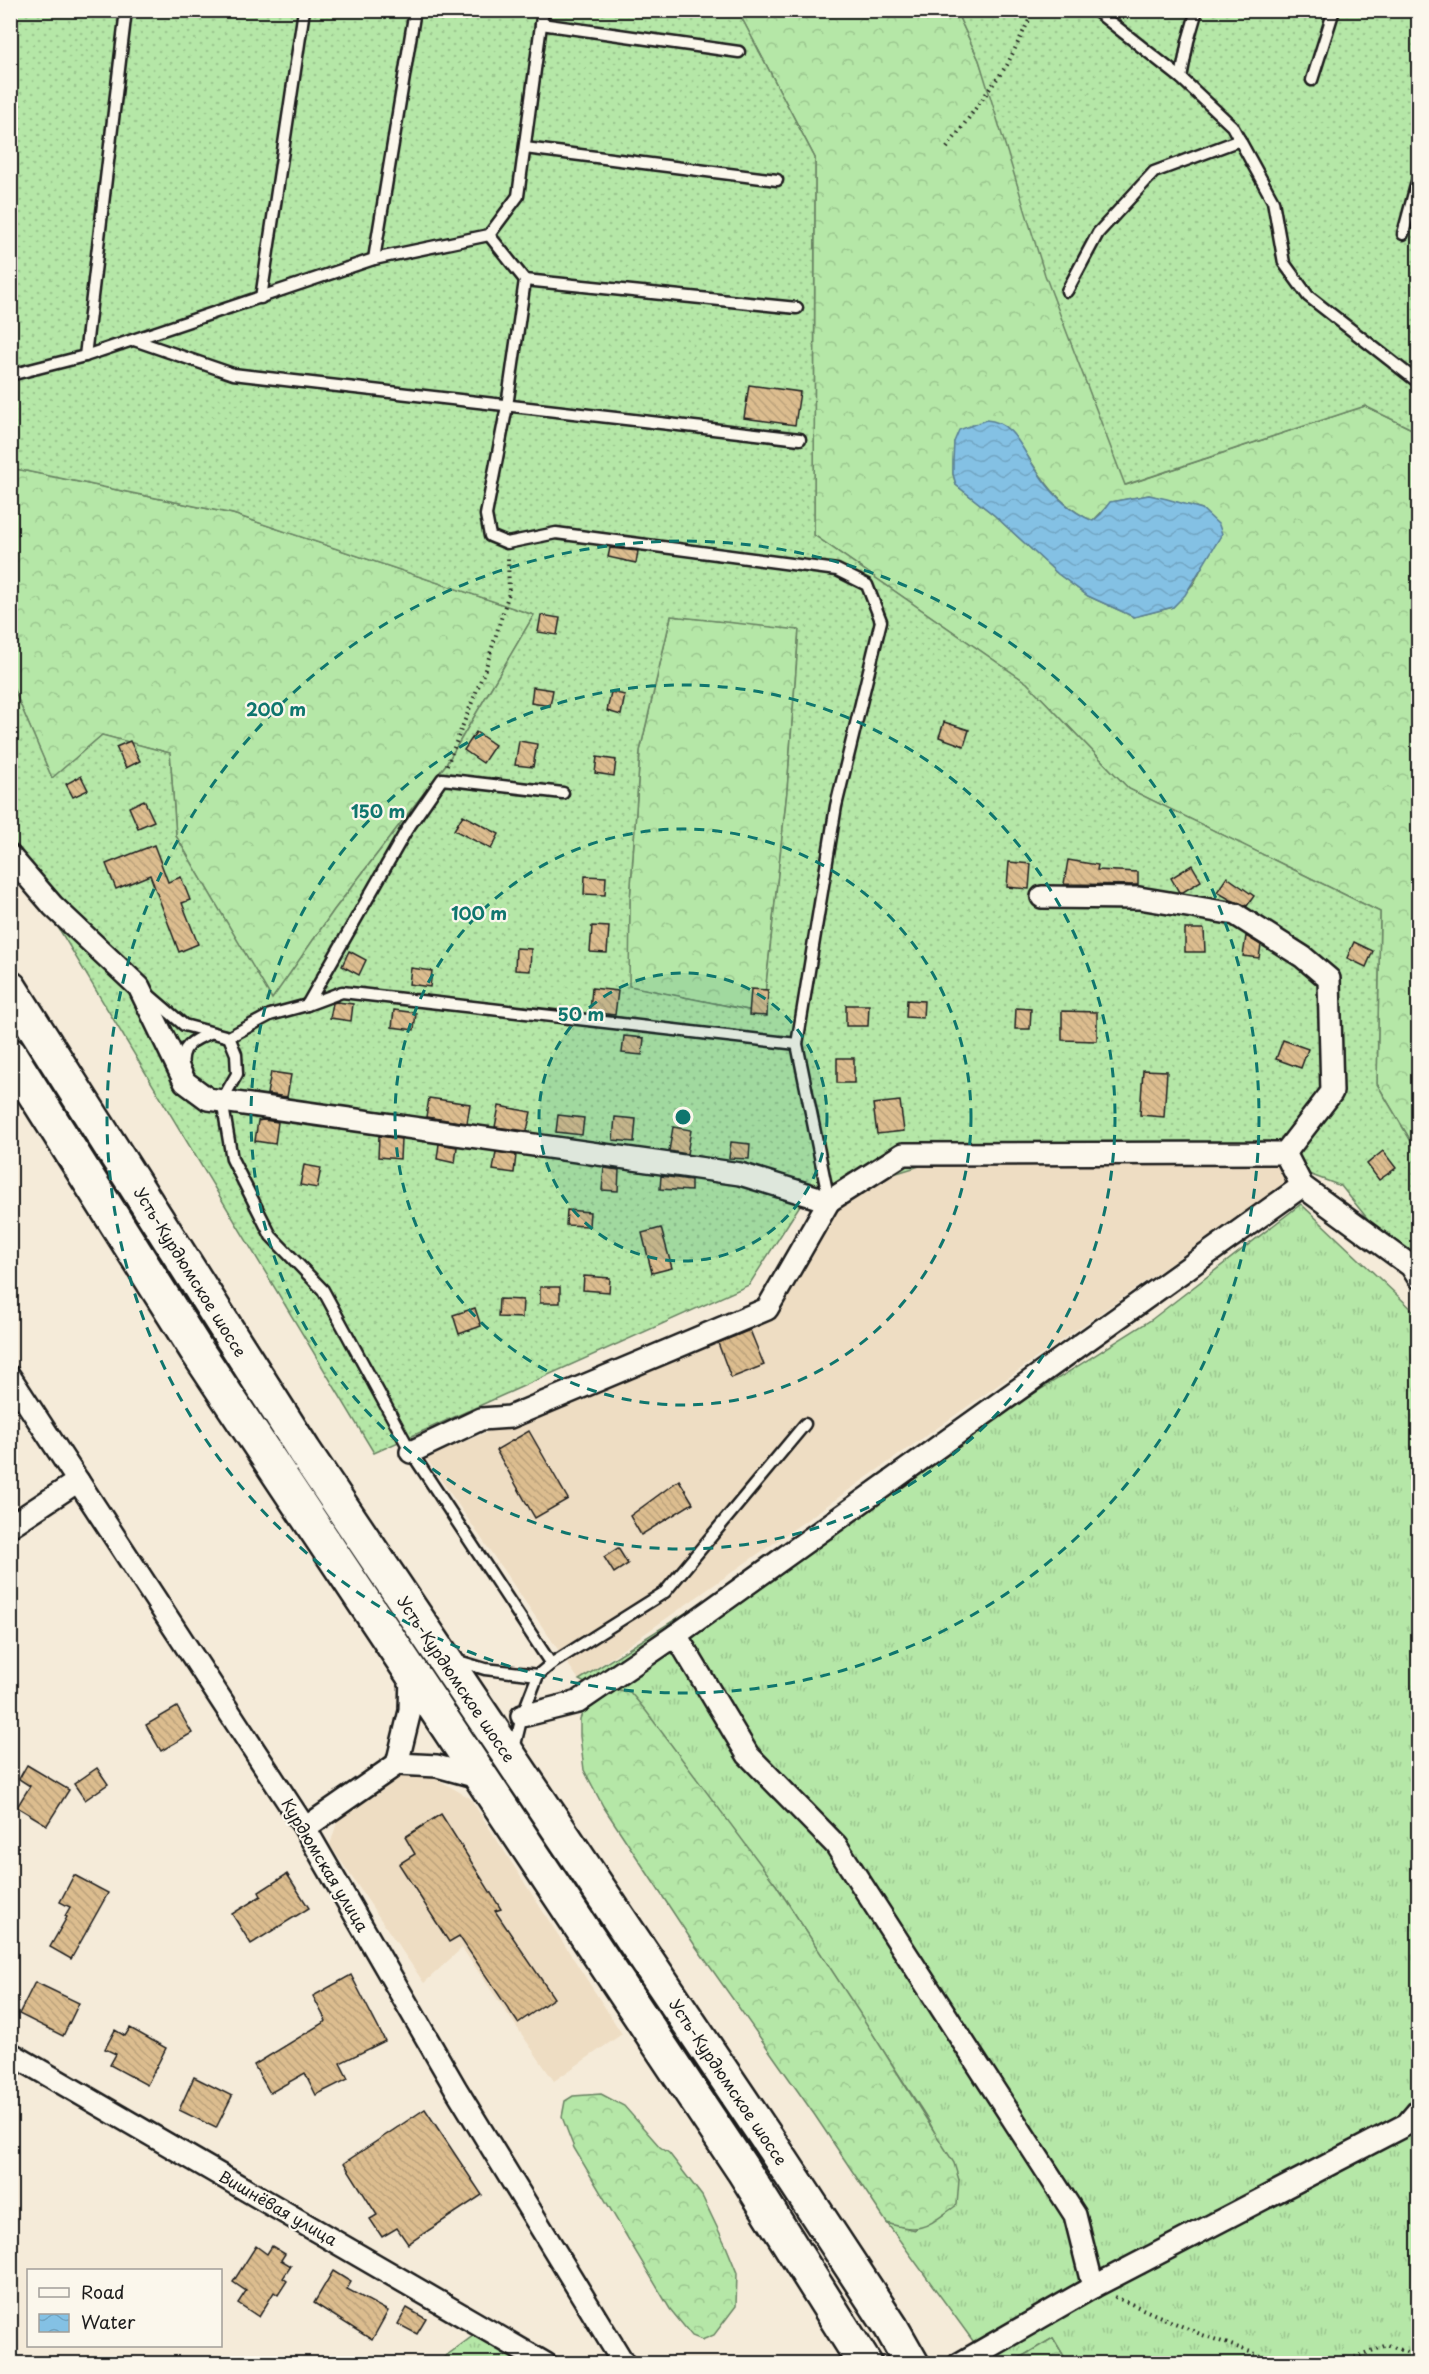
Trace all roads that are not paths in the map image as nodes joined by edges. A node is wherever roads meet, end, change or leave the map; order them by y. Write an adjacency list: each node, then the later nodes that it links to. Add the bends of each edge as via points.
1 (126, 10): 24 (lane)
2 (304, 10): 21 (lane)
3 (415, 10): 18 (lane)
4 (543, 10): 8 (lane)
5 (1095, 10): 10 (lane)
6 (1197, 10): 10 (lane)
7 (1334, 10): 11 (lane)
8 (541, 24): 9 (lane); 13 (lane)
9 (739, 52)
10 (1181, 78): 12 (lane, via 1232,126)
11 (1312, 80)
12 (1240, 140): 20 (lane, via 1154,172 1098,233); 26 (lane, via 1274,201 1284,263 1308,296)
13 (525, 148): 15 (lane); 17 (lane, via 518,196)
14 (1419, 178): 16 (lane)
15 (777, 180)
16 (1403, 234)
17 (489, 235): 18 (lane); 19 (lane)
18 (374, 259): 21 (lane)
19 (525, 280): 22 (lane); 27 (lane)
20 (1067, 291)
21 (261, 298): 23 (lane)
22 (797, 308)
23 (134, 340): 24 (lane); 27 (lane, via 233,374)
24 (85, 356): 25 (lane)
25 (10, 375)
26 (1419, 382)
27 (507, 405): 28 (lane); 37 (lane, via 486,514 490,536 507,543 556,533 837,570 867,585 881,621 836,806)
28 (800, 439)
29 (563, 793): 34 (lane, via 442,779 406,831)
30 (10, 856): 32 (street, via 53,906)
31 (1042, 897): 41 (street, via 1139,898 1235,914 1303,957 1329,979 1332,1092)
32 (139, 987): 35 (lane, via 184,1025); 39 (street)
33 (10, 988): 51 (main road, Усть-Курдюмское шоссе, via 298,1442)
34 (307, 1005): 36 (lane, via 270,1016); 37 (lane, via 342,992)
35 (210, 1033): 36 (lane); 39 (lane, via 190,1041 182,1058)
36 (229, 1037): 40 (lane, via 236,1054 237,1074)
37 (797, 1044): 43 (lane)
38 (10, 1055): 53 (main road, Усть-Курдюмское шоссе, via 197,1352)
39 (185, 1082): 40 (street, via 208,1100)
40 (222, 1100): 43 (street, via 740,1174); 47 (lane, via 232,1159 271,1236 323,1290)
41 (1285, 1153): 42 (street); 43 (street, via 903,1154)
42 (1302, 1186): 44 (street, via 1412,1266); 50 (street)
43 (829, 1201): 47 (street, via 767,1309 510,1417 481,1419)
44 (1419, 1277)
45 (10, 1377): 48 (street, Курдюмская улица)
46 (805, 1424): 52 (lane, via 665,1592)
47 (411, 1452): 52 (lane)
48 (78, 1481): 49 (street); 59 (street, Курдюмская улица)
49 (10, 1526)
50 (676, 1635): 55 (street, via 578,1701); 62 (street, via 748,1755 836,1845 1074,2215)
51 (440, 1656): 54 (lane, via 485,1669); 56 (main road, Усть-Курдюмское шоссе)
52 (551, 1664): 54 (lane)
53 (411, 1670): 57 (street, via 410,1711); 58 (main road, Усть-Курдюмское шоссе)
54 (538, 1675): 55 (lane)
55 (522, 1716): 56 (lane)
56 (512, 1761): 66 (main road, Усть-Курдюмское шоссе, via 774,2149)
57 (397, 1764): 58 (street, via 437,1766); 59 (street)
58 (484, 1779): 65 (main road, Усть-Курдюмское шоссе, via 743,2170)
59 (305, 1828): 64 (street, Курдюмская улица, via 456,2089)
60 (10, 2053): 63 (street, Вишнёвая улица)
61 (1415, 2120): 62 (street)
62 (1093, 2287): 67 (street)
63 (546, 2364)
64 (624, 2364)
65 (865, 2364)
66 (912, 2364)
67 (959, 2364)

